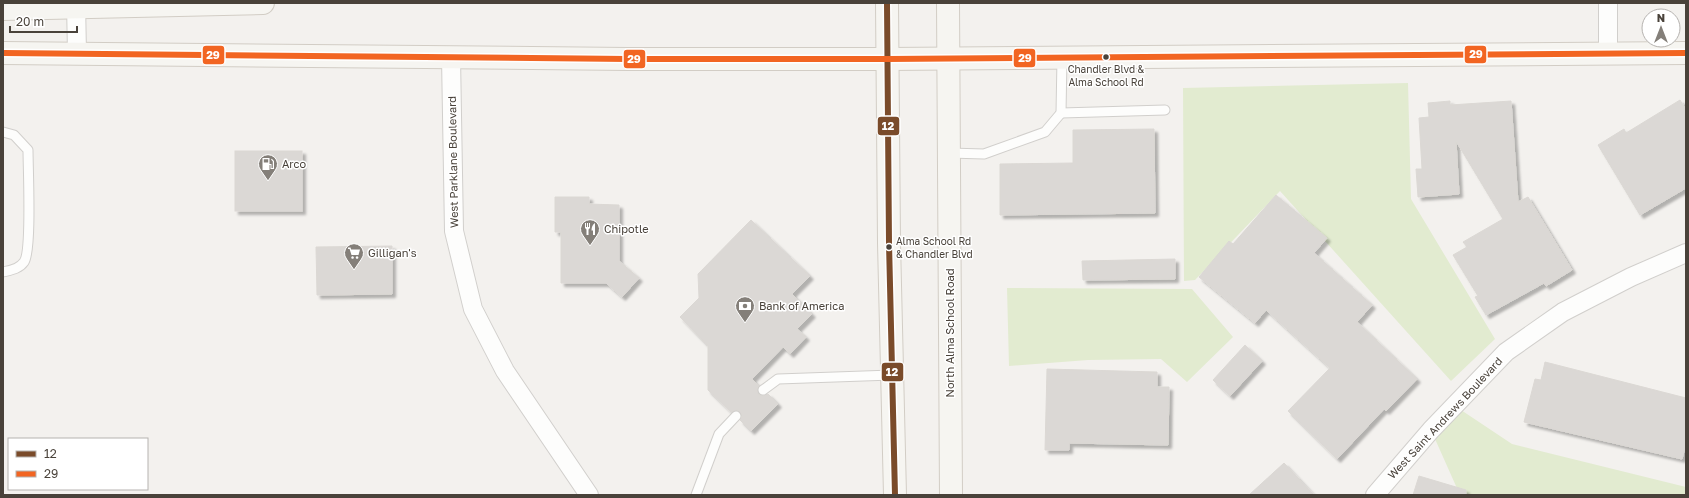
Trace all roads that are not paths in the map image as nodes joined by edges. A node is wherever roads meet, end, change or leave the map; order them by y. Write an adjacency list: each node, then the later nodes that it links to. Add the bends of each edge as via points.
1 (263, 3): 5 (main road)
2 (887, 3): 13 (main road)
3 (948, 3): 14 (main road, North Alma School Road)
4 (1608, 3): 9 (street)
5 (76, 5): 6 (main road); 8 (street)
6 (3, 9)
7 (3, 53): 8 (main road)
8 (77, 53): 11 (main road)
9 (1608, 54): 10 (main road); 12 (main road)
10 (1686, 54)
11 (451, 57): 13 (main road); 24 (street, West Parklane Boulevard, via 454,231 473,309 505,371)
12 (1062, 58): 14 (main road); 16 (lane)
13 (887, 59): 14 (main road); 21 (main road)
14 (948, 59): 18 (main road, North Alma School Road)
15 (1165, 110): 16 (lane)
16 (1061, 113): 18 (lane, via 1045,132 984,154)
17 (3, 132): 20 (lane, via 14,135 28,150 29,244 26,261 17,269)
18 (948, 153): 27 (main road, North Alma School Road)
19 (1686, 252): 28 (street, West Saint Andrews Boulevard, via 1563,312 1506,352 1431,430)
20 (3, 272)
21 (892, 375): 22 (lane, via 778,379); 26 (main road)
22 (763, 390)
23 (736, 416): 25 (lane, via 720,434)
24 (589, 495)
25 (696, 495)
26 (895, 495)
27 (951, 495)
28 (1374, 495)

